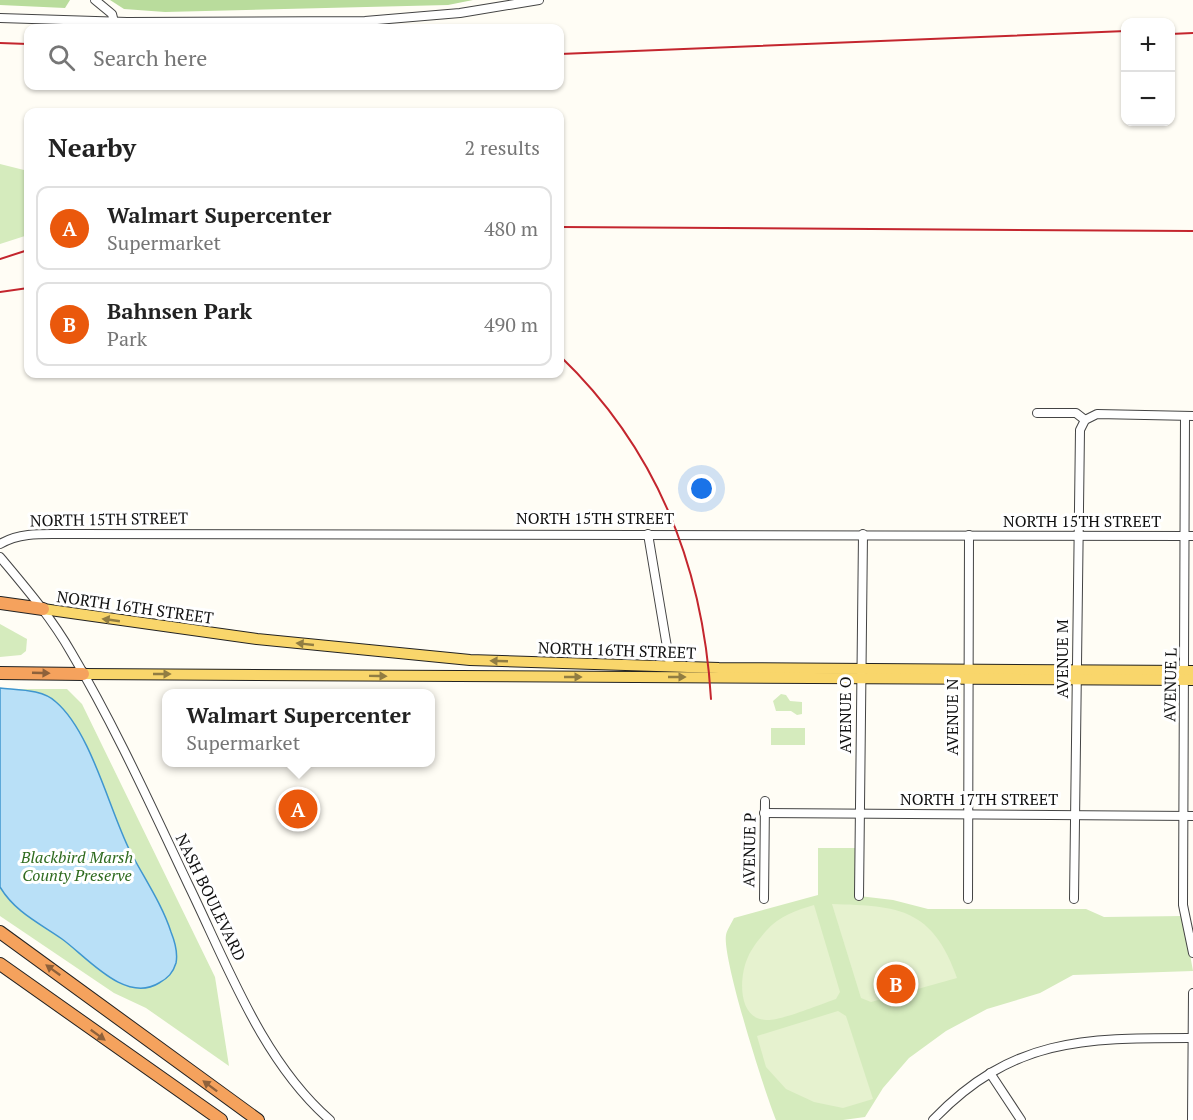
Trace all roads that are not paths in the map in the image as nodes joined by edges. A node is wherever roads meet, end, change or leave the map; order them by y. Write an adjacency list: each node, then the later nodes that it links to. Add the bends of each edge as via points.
1 (95, 0): 4 (street, via 112,14)
2 (539, 0): 4 (street, via 460,13 365,21)
3 (0, 18): 4 (street)
4 (114, 22)
5 (1037, 413): 7 (street, via 1076,413)
6 (1189, 416): 7 (street, via 1096,414); 12 (street, AVENUE L)
7 (1085, 420): 11 (street, AVENUE M, via 1080,430)
8 (648, 534): 9 (street, NORTH 15TH STREET); 13 (street, NORTH 15TH STREET, via 36,534 16,536); 17 (street)
9 (863, 534): 10 (street, NORTH 15TH STREET); 19 (street, AVENUE O)
10 (969, 535): 11 (street, NORTH 15TH STREET); 21 (street, AVENUE N)
11 (1078, 535): 12 (street, NORTH 15TH STREET); 22 (street, AVENUE M)
12 (1189, 536): 23 (street, AVENUE L)
13 (0, 544)
14 (0, 557): 16 (street, NASH BOULEVARD)
15 (0, 603): 16 (highway)
16 (42, 609): 17 (main road, NORTH 16TH STREET, one-way to 16, via 479,660 378,652); 20 (street, NASH BOULEVARD)
17 (670, 665): 19 (main road, NORTH 16TH STREET)
18 (0, 673): 20 (highway, one-way to 20)
19 (860, 673): 20 (main road, NORTH 16TH STREET, one-way to 19); 21 (main road, NORTH 16TH STREET); 26 (street, AVENUE O)
20 (83, 674): 42 (street, NASH BOULEVARD, via 267,1044 299,1090)
21 (967, 674): 22 (main road, NORTH 16TH STREET); 27 (street, AVENUE N)
22 (1077, 675): 23 (main road, NORTH 16TH STREET); 28 (street, AVENUE M)
23 (1189, 675): 29 (street, AVENUE L)
24 (765, 801): 25 (street, AVENUE P)
25 (764, 813): 26 (street, NORTH 17TH STREET); 31 (street, AVENUE P)
26 (859, 813): 27 (street, NORTH 17TH STREET); 30 (street, AVENUE O)
27 (967, 814): 28 (street, NORTH 17TH STREET); 32 (street, AVENUE N)
28 (1075, 814): 29 (street, NORTH 17TH STREET); 33 (street, AVENUE M)
29 (1188, 816): 35 (street, AVENUE L, via 1183,916)
30 (859, 896)
31 (764, 899)
32 (968, 899)
33 (1074, 899)
34 (0, 932): 41 (highway, one-way to 34)
35 (1193, 953)
36 (0, 964): 40 (highway, one-way to 40)
37 (1193, 993): 38 (street)
38 (1193, 1038): 39 (street, via 1071,1042); 45 (street)
39 (990, 1073): 43 (street); 44 (street)
40 (221, 1120)
41 (258, 1120)
42 (330, 1120)
43 (933, 1120)
44 (1021, 1120)
45 (1192, 1120)

